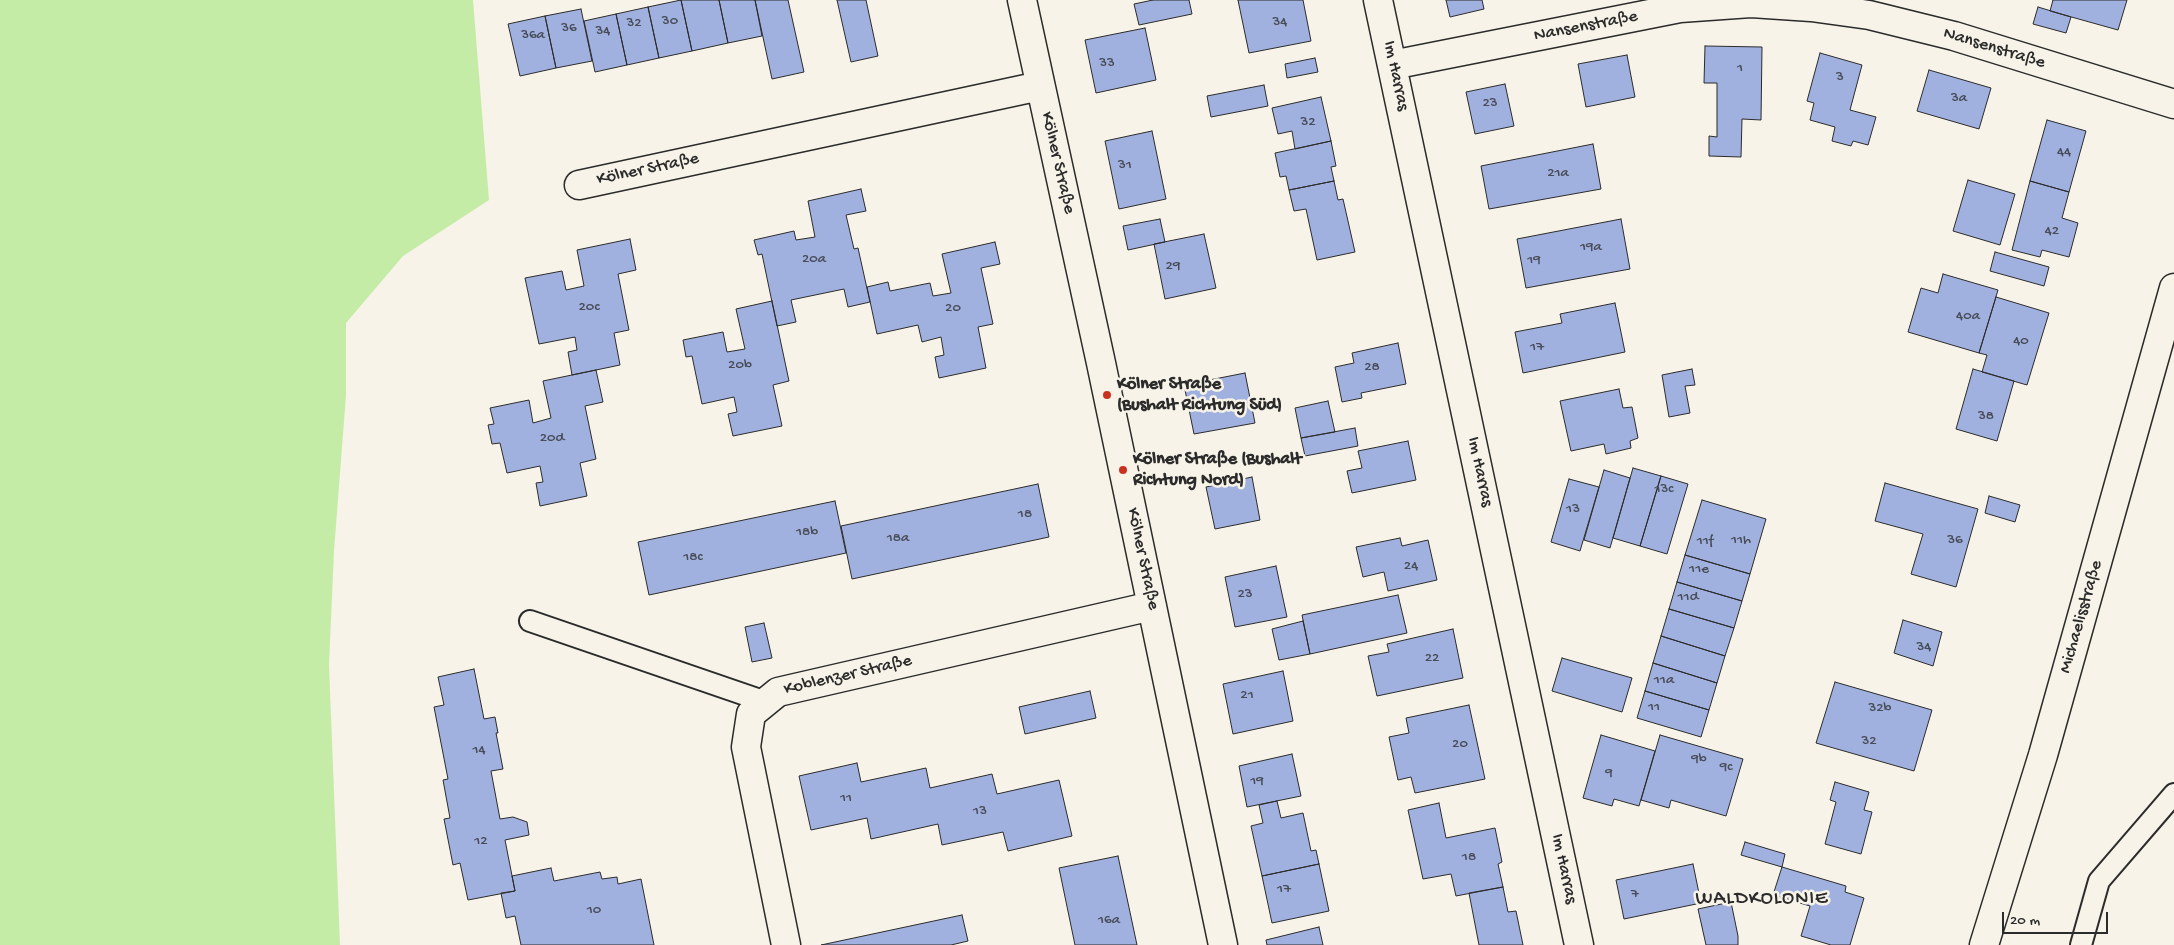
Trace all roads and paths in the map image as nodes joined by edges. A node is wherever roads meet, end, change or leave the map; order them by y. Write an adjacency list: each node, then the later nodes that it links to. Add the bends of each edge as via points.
1 (1022, 0): 5 (street, Kölner Straße)
2 (1378, 0): 4 (street, Im Harras)
3 (1811, 4): 4 (street, Nansenstraße, via 1751,3 1680,8); 6 (street, Nansenstraße, via 1954,36)
4 (1392, 65): 15 (street, Im Harras)
5 (1040, 86): 7 (street, Kölner Straße); 9 (street, Kölner Straße)
6 (2174, 104)
7 (579, 185)
8 (2174, 288): 16 (street, Michaelisstraße, via 2046,745)
9 (1152, 606): 11 (street, Koblenzer Straße, via 778,692); 14 (street, Kölner Straße)
10 (530, 622): 11 (lane)
11 (766, 702): 13 (street, Koblenzer Straße, via 751,714 746,747)
12 (2174, 794): 17 (lane, via 2099,881)
13 (786, 945)
14 (1223, 945)
15 (1579, 945)
16 (1984, 945)
17 (2081, 945)

